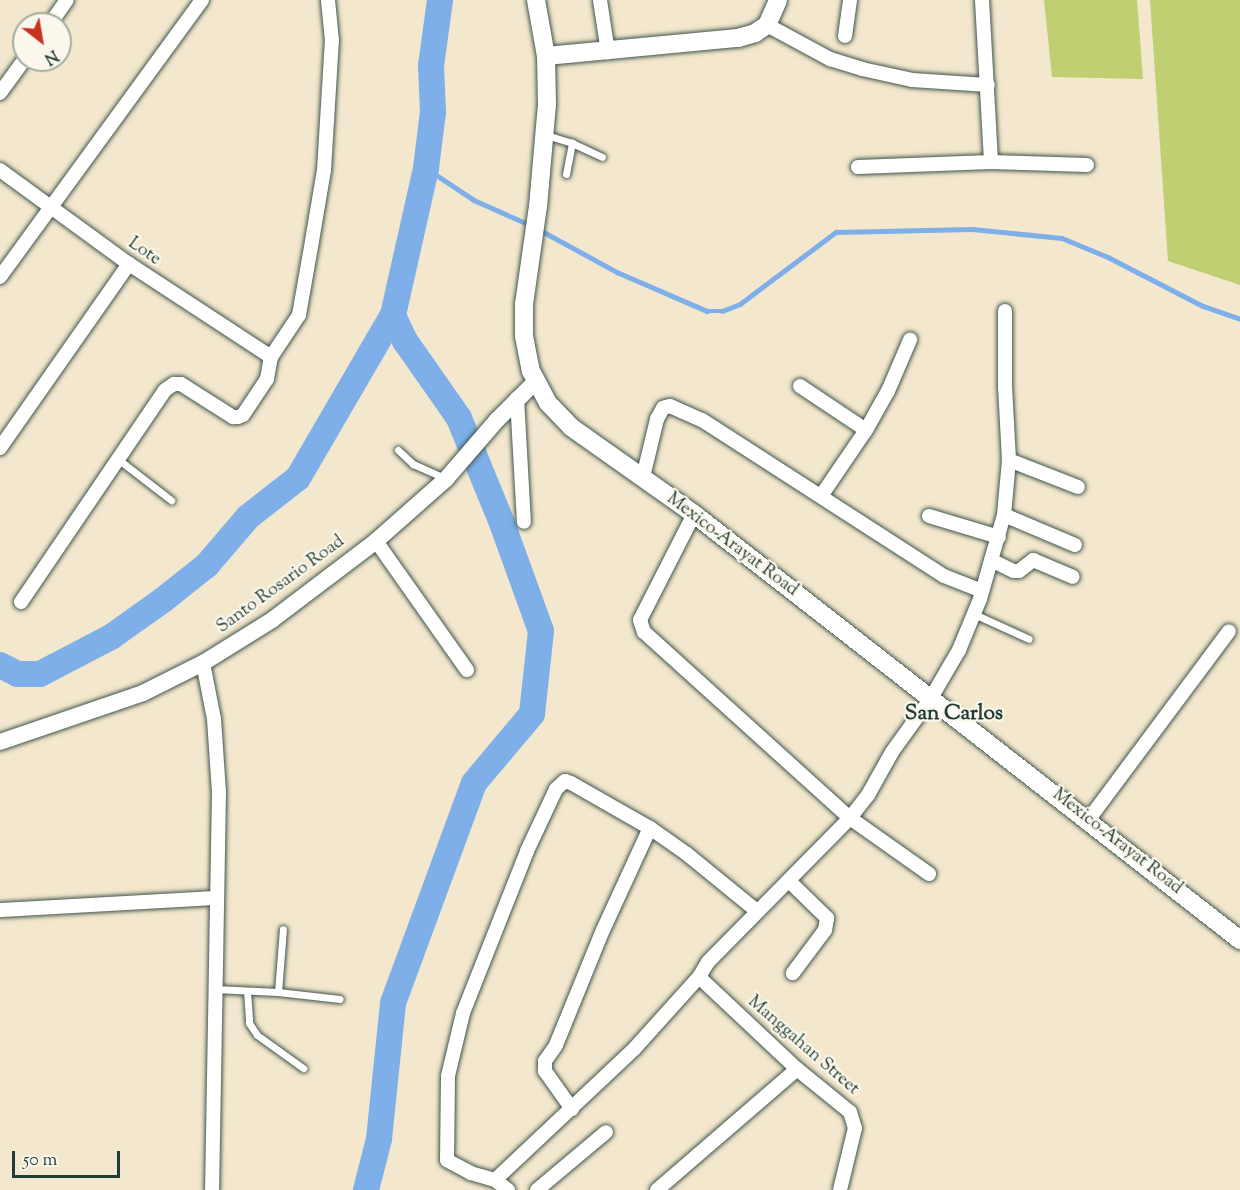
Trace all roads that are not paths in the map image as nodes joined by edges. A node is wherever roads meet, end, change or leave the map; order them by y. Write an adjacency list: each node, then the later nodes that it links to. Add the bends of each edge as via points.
1 (202, 0): 23 (street)
2 (328, 0): 28 (street, via 332,40 324,170 299,315)
3 (536, 0): 11 (main road, Mexico-Arayat Road)
4 (600, 0): 10 (street)
5 (778, 0): 8 (main road)
6 (850, 0): 9 (street)
7 (982, 0): 13 (street)
8 (767, 25): 10 (main road, via 738,38); 13 (street, via 830,58 862,69 912,80)
9 (846, 36)
10 (608, 52): 11 (main road)
11 (546, 56): 15 (main road, Mexico-Arayat Road)
12 (15, 72): 14 (street)
13 (988, 85): 18 (street)
14 (0, 93)
15 (546, 135): 16 (lane); 29 (main road, Mexico-Arayat Road, via 524,304 524,336)
16 (572, 143): 17 (lane); 22 (lane)
17 (602, 157)
18 (991, 162): 19 (street); 20 (street)
19 (1087, 165)
20 (858, 167)
21 (0, 170): 23 (street, Lote)
22 (566, 174)
23 (49, 207): 24 (street, Lote); 25 (street)
24 (129, 264): 28 (street, Lote); 33 (street)
25 (0, 277)
26 (1005, 311): 36 (street)
27 (910, 340): 32 (street, via 894,380)
28 (271, 357): 35 (street, via 267,380 243,415 233,417 174,384 165,390)
29 (535, 382): 31 (street, Santo Rosario Road); 37 (main road, Mexico-Arayat Road, via 548,404 571,427)
30 (800, 386): 32 (street)
31 (517, 398): 38 (street, Santo Rosario Road); 45 (street)
32 (866, 430): 40 (street)
33 (0, 448)
34 (398, 450): 38 (lane, via 413,464)
35 (119, 459): 41 (lane); 52 (street)
36 (1009, 460): 39 (street); 43 (street)
37 (643, 477): 40 (street, via 657,419 663,408 670,406 702,420); 42 (main road, Mexico-Arayat Road)
38 (446, 479): 47 (street, Santo Rosario Road)
39 (1078, 487)
40 (821, 496): 51 (street, via 944,576)
41 (171, 500)
42 (694, 514): 58 (main road, Mexico-Arayat Road); 60 (street, via 640,626)
43 (1004, 515): 46 (street); 48 (street)
44 (929, 516): 46 (street)
45 (524, 522)
46 (999, 537): 49 (street)
47 (376, 541): 56 (street, Santo Rosario Road, via 272,620); 57 (street)
48 (1075, 545)
49 (991, 560): 50 (street, via 1019,571 1033,560); 51 (street)
50 (1073, 578)
51 (982, 591): 53 (street)
52 (21, 602)
53 (974, 614): 55 (lane); 58 (street, via 959,650)
54 (1229, 631): 61 (street)
55 (1029, 639)
56 (203, 663): 59 (street, Santo Rosario Road, via 143,693); 65 (street, via 214,719 219,792)
57 (467, 670)
58 (930, 698): 60 (street); 61 (main road, Mexico-Arayat Road)
59 (0, 742)
60 (850, 818): 63 (street); 64 (street)
61 (1089, 819): 69 (main road, Mexico-Arayat Road)
62 (650, 828): 67 (street); 78 (street, via 556,1045 545,1061 545,1071); 80 (street, via 565,781 548,804 463,1013 448,1076 447,1160)
63 (929, 874)
64 (790, 882): 67 (street); 70 (street, via 827,918 825,930)
65 (217, 898): 66 (street); 72 (street)
66 (0, 910)
67 (757, 911): 71 (street, via 708,962)
68 (283, 929): 74 (lane)
69 (1240, 940)
70 (794, 973)
71 (699, 977): 77 (street, Manggahan Street); 78 (street, via 635,1048)
72 (214, 989): 73 (lane); 81 (street)
73 (247, 991): 74 (lane); 76 (lane, via 249,1023 257,1035)
74 (278, 992): 75 (lane)
75 (340, 999)
76 (303, 1068)
77 (797, 1069): 85 (street); 86 (street, Manggahan Street, via 850,1112 854,1122)
78 (572, 1109): 80 (street)
79 (606, 1132): 84 (street)
80 (493, 1180): 82 (street); 83 (street)
81 (212, 1190)
82 (481, 1190)
83 (508, 1190)
84 (537, 1190)
85 (657, 1190)
86 (840, 1190)

